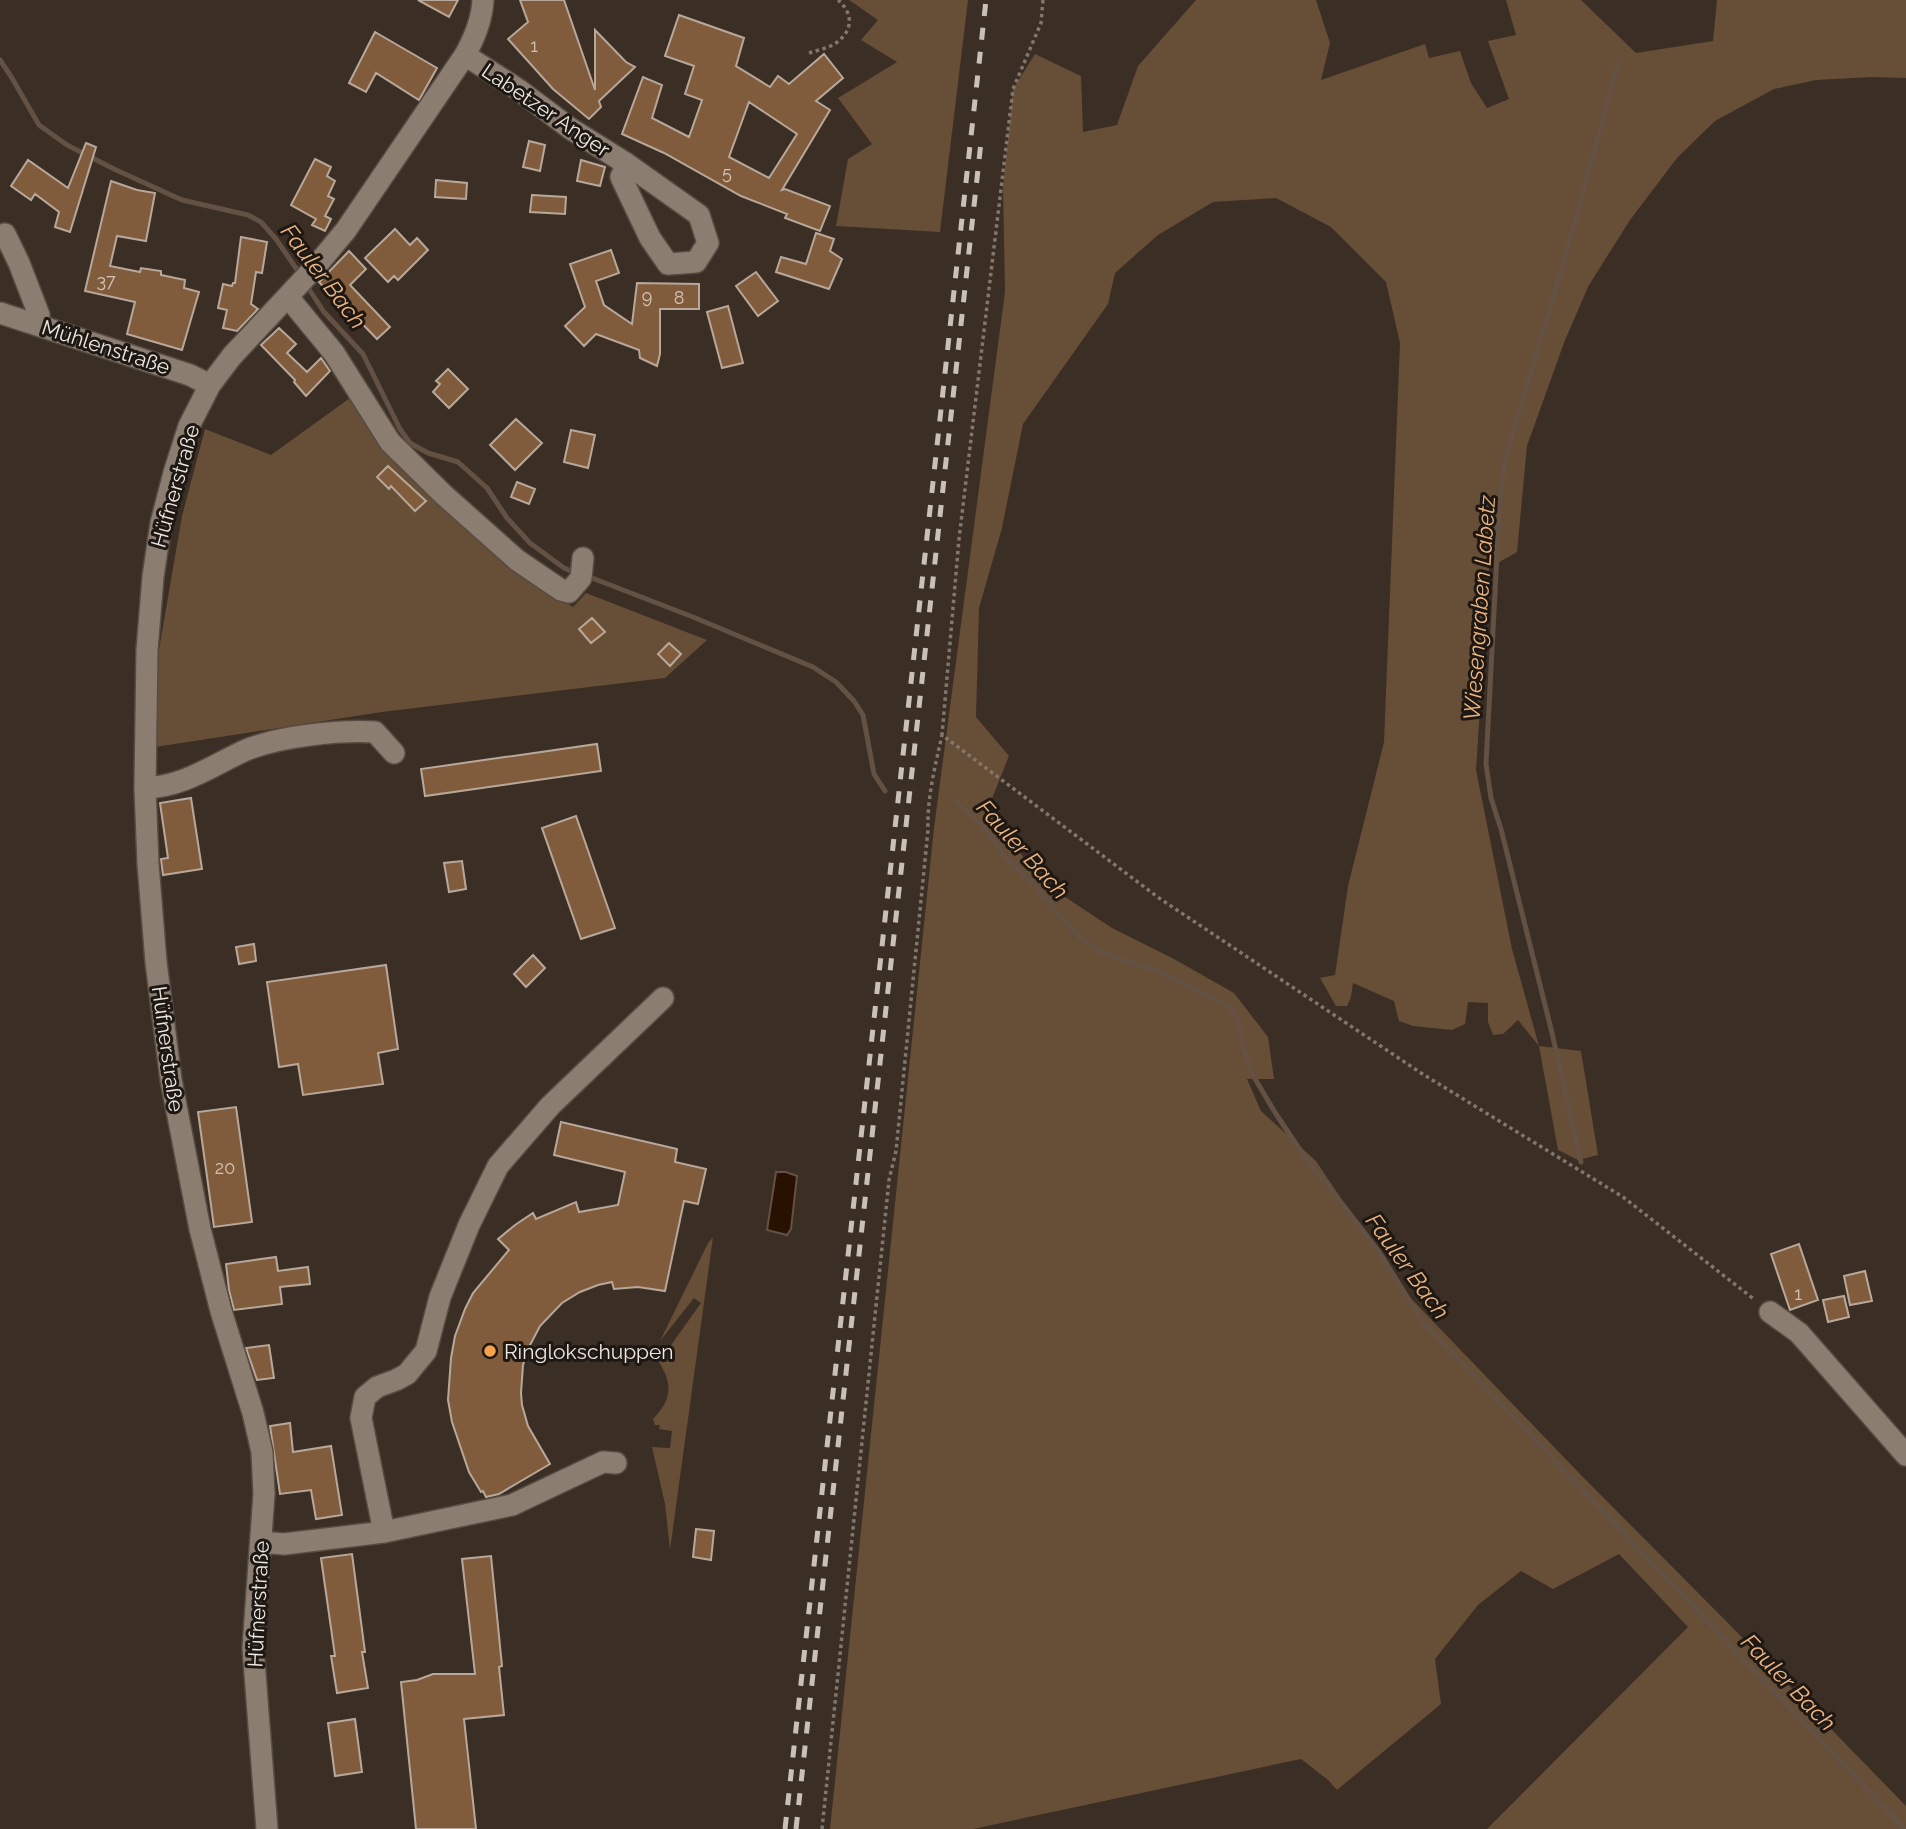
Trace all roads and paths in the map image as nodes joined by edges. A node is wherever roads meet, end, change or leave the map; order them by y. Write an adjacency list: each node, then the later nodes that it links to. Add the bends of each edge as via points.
1 (483, 0): 5 (street, Hüfnerstraße, via 480,23)
2 (838, 0): 4 (path, via 848,11 846,31 836,43)
3 (1043, 0): 13 (path, via 1041,23 1013,89 959,539)
4 (810, 53)
5 (465, 54): 6 (street, Labetzer Anger); 8 (street, Hüfnerstraße, via 361,209)
6 (627, 164): 6 (street, Labetzer Anger, via 699,215 708,243 696,262 668,264 656,247 621,177)
7 (5, 234): 10 (street, via 39,315)
8 (291, 293): 11 (street, Hüfnerstraße); 12 (street, via 390,442 464,514 517,560 561,590 569,592 581,578)
9 (0, 313): 10 (street, Mühlenstraße)
10 (37, 325): 11 (street, Mühlenstraße)
11 (210, 385): 15 (street, Hüfnerstraße, via 181,449 156,548 147,650)
12 (583, 558)
13 (942, 735): 17 (path, via 1159,898 1421,1073 1623,1197); 23 (path, via 928,810)
14 (394, 753): 15 (street, via 375,732 287,739 248,749 181,783)
15 (145, 788): 21 (street, Hüfnerstraße, via 160,1003 171,1080 209,1270 258,1433 263,1473)
16 (663, 998): 20 (street, via 550,1106 498,1166 440,1297 426,1351 407,1374 377,1387 365,1398 361,1418)
17 (1770, 1312): 18 (street, via 1798,1333)
18 (1906, 1455)
19 (616, 1463): 20 (street, via 603,1462 512,1506)
20 (384, 1532): 21 (street, via 284,1544)
21 (261, 1542): 22 (street, Hüfnerstraße, via 253,1648)
22 (267, 1829)
23 (822, 1829)

